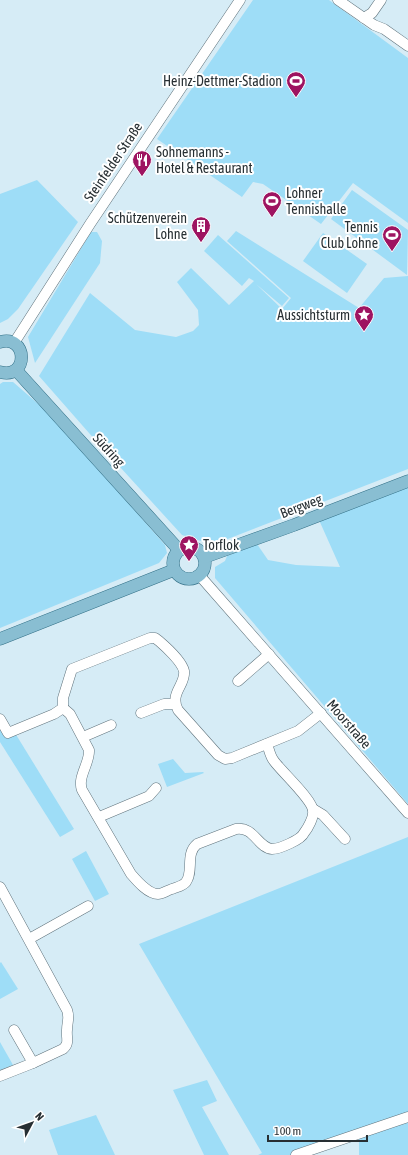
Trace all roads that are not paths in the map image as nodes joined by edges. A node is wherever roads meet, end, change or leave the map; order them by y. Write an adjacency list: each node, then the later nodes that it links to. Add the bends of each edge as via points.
1 (240, 0): 7 (street, Steinfelder Straße, via 90,224)
2 (338, 0): 4 (street)
3 (381, 0): 4 (street, via 372,13)
4 (364, 18): 5 (street)
5 (408, 46)
6 (0, 342): 7 (main road)
7 (14, 343): 8 (main road, via 22,356)
8 (16, 370): 9 (main road, via 10,373); 11 (main road, Südring)
9 (0, 372)
10 (408, 481): 12 (main road, Bergweg)
11 (179, 550): 12 (main road, via 193,547); 13 (main road, via 174,558)
12 (205, 557): 14 (main road, via 205,568)
13 (174, 570): 14 (main road, via 183,578 191,580); 15 (main road)
14 (200, 576): 16 (street, Moorstraße)
15 (0, 639)
16 (269, 654): 17 (street); 21 (street, Moorstraße)
17 (238, 681)
18 (175, 704): 19 (street, via 184,671 160,641 150,638 72,669 63,698); 20 (street, via 164,704); 26 (street, via 225,760)
19 (63, 708): 24 (street); 25 (street, via 70,714)
20 (141, 713)
21 (321, 713): 26 (street, via 298,731); 29 (street, Moorstraße)
22 (0, 719): 24 (street)
23 (111, 725): 25 (street)
24 (4, 734)
25 (83, 736): 30 (street, via 89,755 80,786)
26 (266, 744): 28 (street, via 273,760)
27 (156, 788): 30 (street, via 150,796)
28 (314, 809): 30 (street, via 302,837 274,849 265,846 243,828 197,844 191,852 186,882 158,894 151,892 131,874); 31 (street, via 323,814)
29 (408, 813)
30 (99, 817)
31 (346, 839)
32 (0, 887): 34 (street)
33 (88, 906): 34 (street)
34 (29, 939): 36 (street, via 69,1017 66,1046)
35 (14, 1030): 36 (street)
36 (33, 1063): 37 (street)
37 (0, 1076)
38 (408, 1117): 39 (street)
39 (296, 1155)

